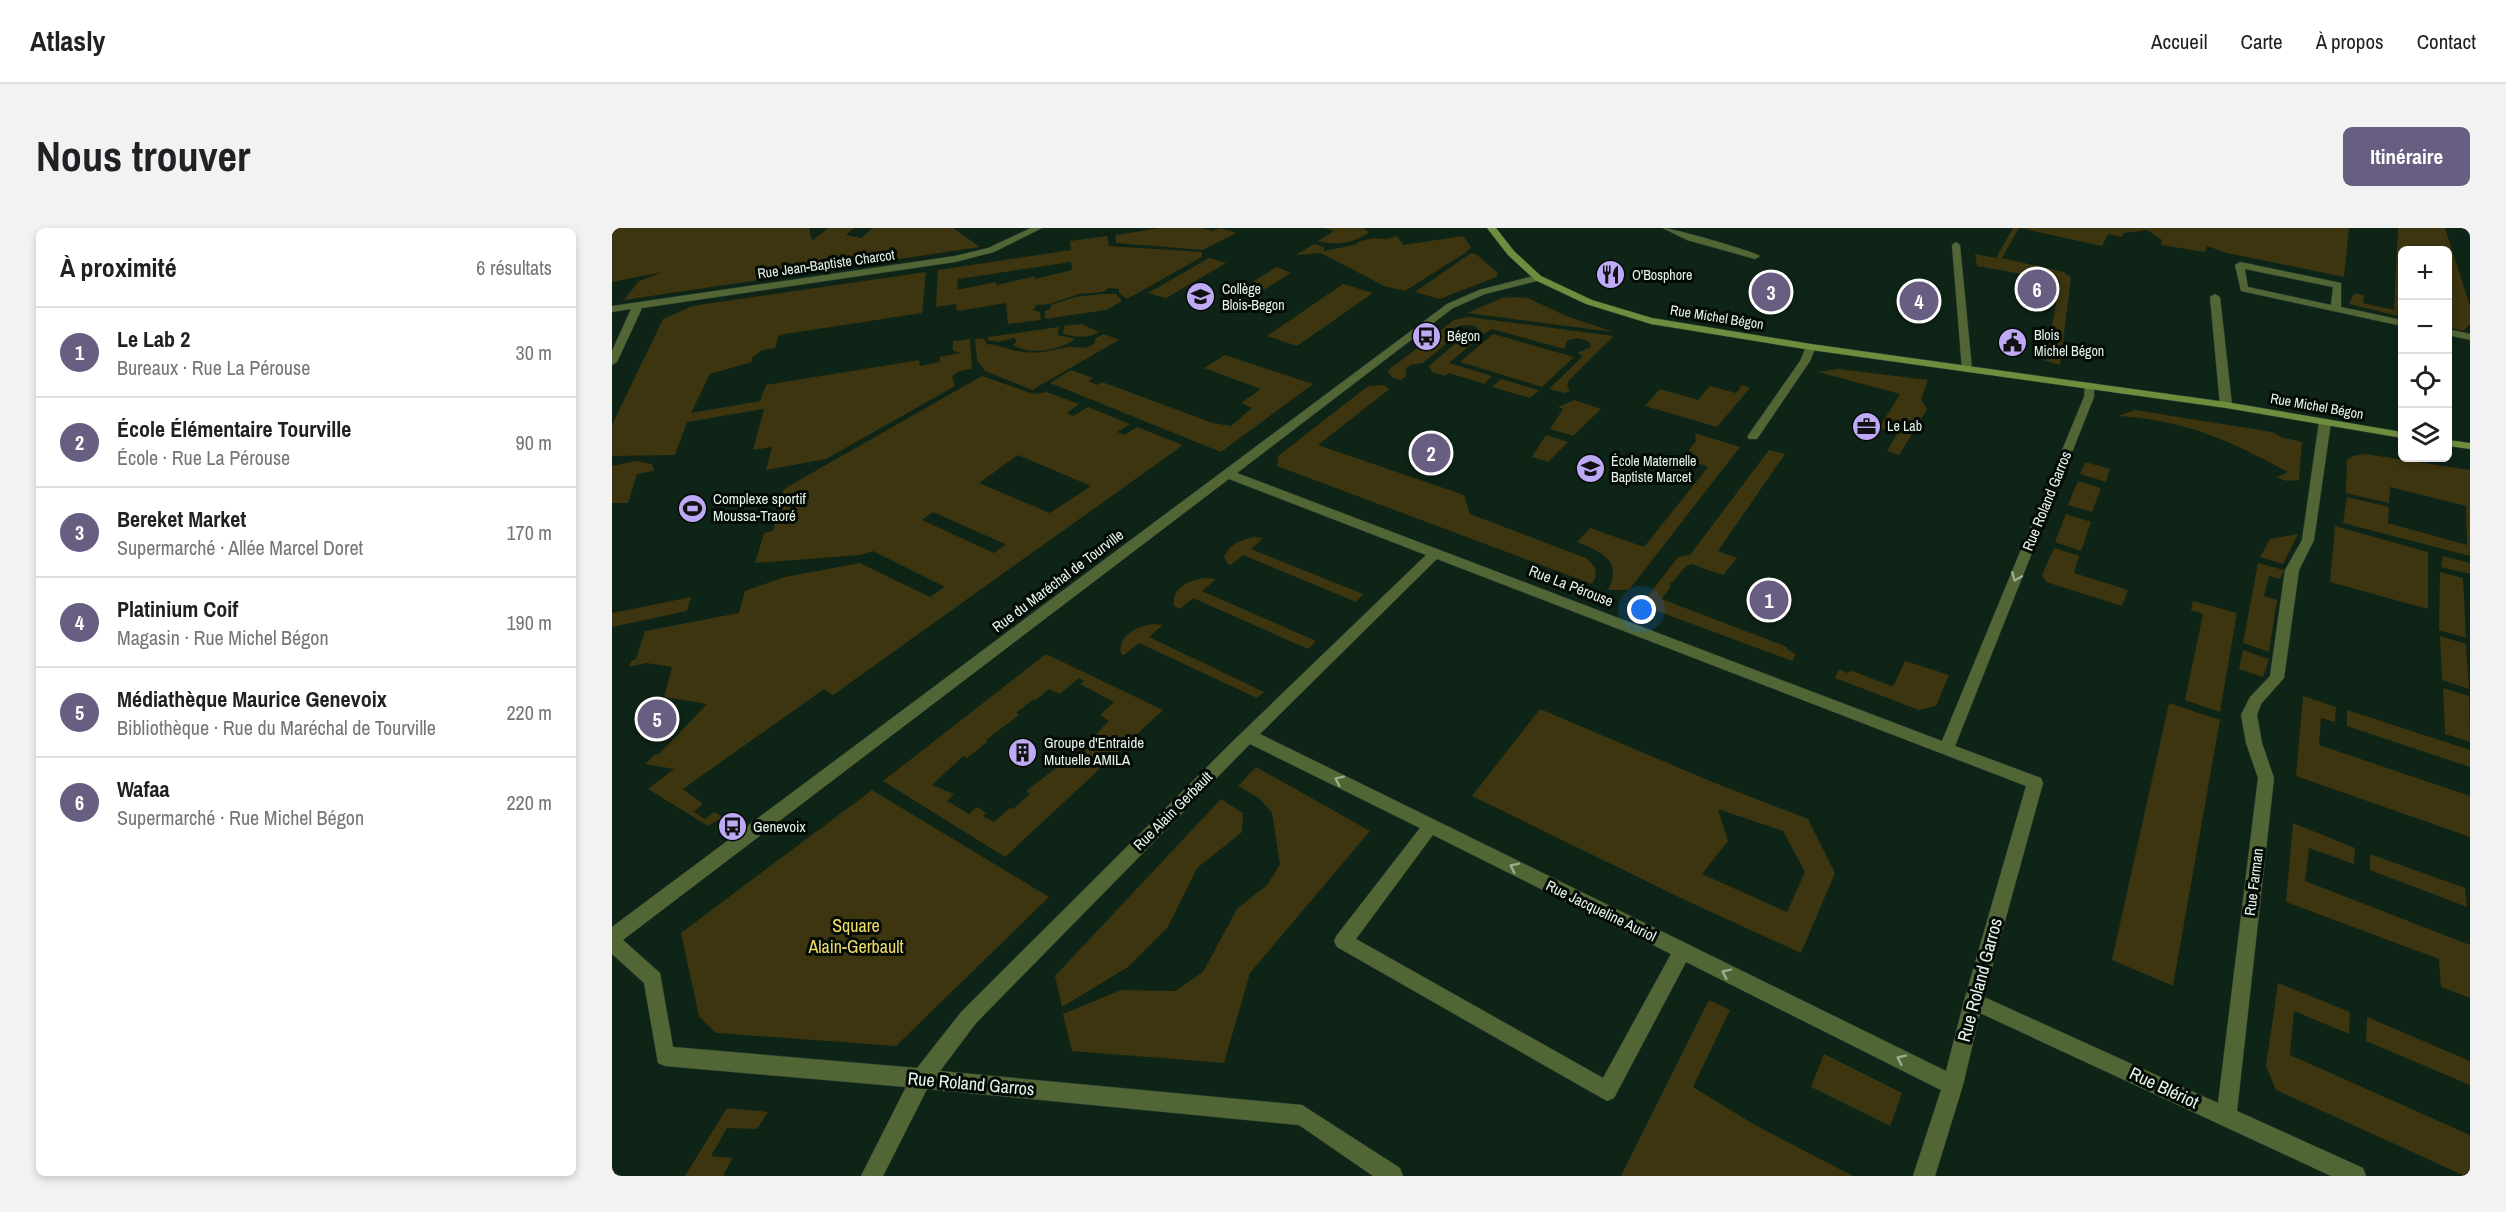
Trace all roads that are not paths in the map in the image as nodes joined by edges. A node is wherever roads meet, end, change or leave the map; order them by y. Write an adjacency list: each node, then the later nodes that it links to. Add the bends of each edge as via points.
1 (1038, 228): 8 (street, Rue Jean-Baptiste Charcot, via 991,250 955,259)
2 (1491, 228): 6 (street, Rue Michel Bégon)
3 (1667, 228): 5 (street)
4 (1956, 245): 16 (street)
5 (1755, 256)
6 (1538, 278): 14 (street, Rue Michel Bégon, via 1589,302 1651,321); 24 (street, Rue du Maréchal de Tourville, via 1482,292 1450,306)
7 (2215, 297): 18 (street)
8 (638, 305): 10 (street, Rue Jean-Baptiste Charcot); 15 (street)
9 (2336, 308): 9 (street, via 2244,289 2240,265 2338,285); 11 (street)
10 (612, 309)
11 (2398, 321)
12 (2452, 333): 13 (street)
13 (2470, 337)
14 (1811, 347): 16 (street, Rue Michel Bégon); 21 (street)
15 (612, 362)
16 (1967, 369): 17 (street, Rue Michel Bégon)
17 (2090, 386): 18 (street, Rue Michel Bégon); 27 (street, Rue Roland Garros, one-way to 27, via 2089,398)
18 (2226, 405): 19 (street, Rue Michel Bégon)
19 (2325, 422): 20 (street, Rue Michel Bégon); 35 (street, Rue Farman, via 2307,540 2292,570 2277,678 2255,701 2249,715 2266,778)
20 (2398, 434)
21 (1753, 437)
22 (2452, 444): 23 (street)
23 (2470, 446)
24 (1228, 474): 25 (street, Rue La Pérouse); 30 (street, Rue du Maréchal de Tourville)
25 (1436, 553): 26 (street, Rue Alain Gerbault); 27 (street, Rue La Pérouse)
26 (1249, 736): 29 (street, Rue Jacqueline Auriol, one-way to 26); 33 (street, Rue Alain Gerbault, via 969,1017)
27 (1946, 748): 28 (street, Rue La Pérouse)
28 (2035, 783): 32 (street, Rue Roland Garros)
29 (1431, 826): 31 (street, Rue Jacqueline Auriol, one-way to 29); 31 (street, via 1343,941 1607,1091)
30 (612, 940): 33 (street, Rue Roland Garros, via 653,979 665,1056)
31 (1682, 951): 34 (street, Rue Jacqueline Auriol, one-way to 31)
32 (1972, 1000): 34 (street, Rue Roland Garros); 35 (street, Rue Blériot)
33 (921, 1079): 36 (street, Rue Alain Gerbault); 37 (street, Rue Roland Garros, via 1302,1115)
34 (1953, 1085): 38 (street, Rue Roland Garros)
35 (2226, 1117): 39 (street, Rue Blériot)
36 (872, 1176)
37 (1392, 1176)
38 (1924, 1176)
39 (2355, 1176)

